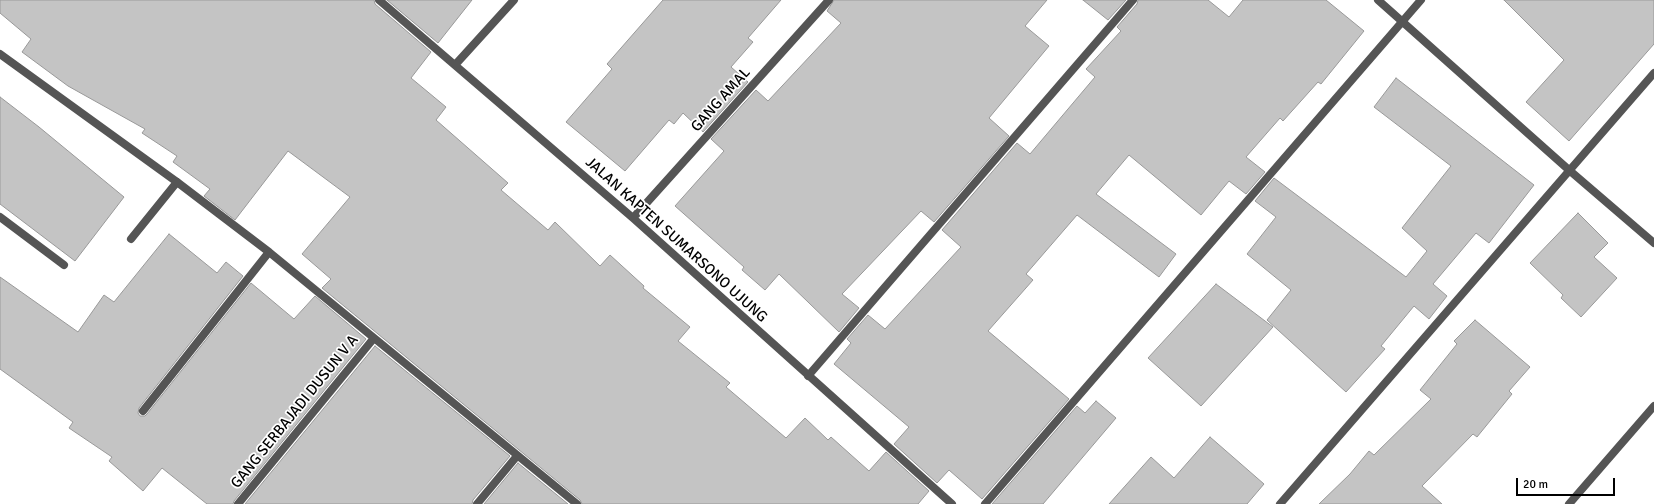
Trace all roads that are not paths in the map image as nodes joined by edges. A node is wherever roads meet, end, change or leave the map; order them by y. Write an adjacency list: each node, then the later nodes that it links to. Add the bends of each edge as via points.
1 (379, 0): 9 (street, JALAN KAPTEN SUMARSONO UJUNG)
2 (514, 0): 9 (street)
3 (829, 0): 14 (street, GANG AMAL)
4 (1133, 0): 20 (street)
5 (1378, 0): 7 (street)
6 (1421, 0): 7 (street)
7 (1402, 22): 11 (street); 28 (street)
8 (0, 54): 12 (street)
9 (455, 65): 14 (street, JALAN KAPTEN SUMARSONO UJUNG)
10 (1654, 73): 11 (street)
11 (1569, 170): 16 (street); 29 (street)
12 (177, 182): 15 (street); 17 (street)
13 (0, 217): 18 (street)
14 (633, 218): 20 (street, JALAN KAPTEN SUMARSONO UJUNG)
15 (131, 239)
16 (1654, 243)
17 (269, 252): 19 (street); 22 (street)
18 (64, 265)
19 (374, 338): 23 (street); 24 (street, GANG SERBAJADI DUSUN V A)
20 (808, 376): 27 (street, JALAN KAPTEN SUMARSONO UJUNG)
21 (1654, 406): 30 (street)
22 (143, 411)
23 (517, 456): 25 (street); 26 (street)
24 (238, 504)
25 (477, 504)
26 (577, 504)
27 (952, 504)
28 (985, 504)
29 (1280, 504)
30 (1569, 504)

